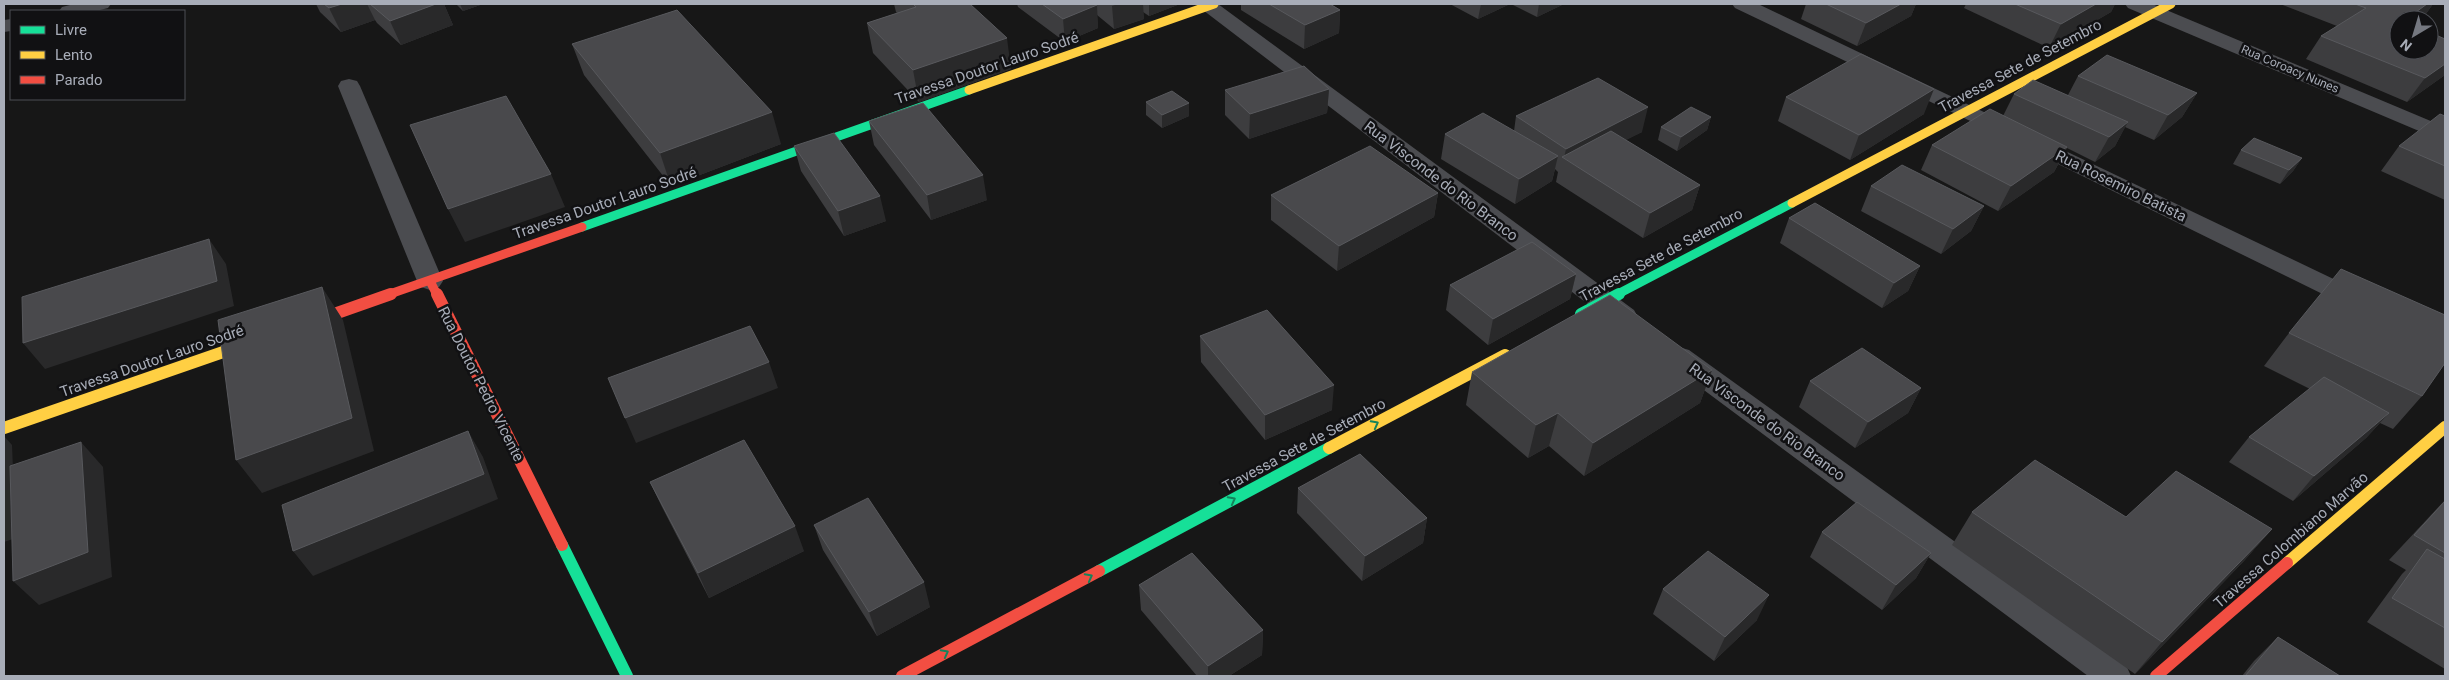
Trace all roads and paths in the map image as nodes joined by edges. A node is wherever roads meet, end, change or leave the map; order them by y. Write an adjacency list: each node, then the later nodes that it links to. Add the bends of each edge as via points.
1 (101, 4): 5 (street)
2 (1742, 4): 7 (street, Rua Rosemiro Batista)
3 (1209, 5): 9 (street, Travessa Doutor Lauro Sodré); 10 (street, Rua Visconde do Rio Branco)
4 (2153, 6): 7 (street, Travessa Sete de Setembro); 8 (street, Rua Coroacy Nunes)
5 (74, 10)
6 (349, 86): 9 (street, Rua Doutor Pedro Vicente)
7 (1968, 111): 10 (street, Travessa Sete de Setembro); 11 (street, Rua Rosemiro Batista)
8 (2445, 135)
9 (430, 281): 13 (street, Travessa Doutor Lauro Sodré); 18 (street, Rua Doutor Pedro Vicente)
10 (1604, 302): 12 (street, Travessa Sete de Setembro); 20 (street, Rua Visconde do Rio Branco)
11 (2383, 314)
12 (1569, 321)
13 (291, 329)
14 (272, 335): 17 (street, Travessa Doutor Lauro Sodré)
15 (1516, 349): 19 (street, Travessa Sete de Setembro, one-way to 15)
16 (2445, 427): 21 (street, Travessa Colombiano Marvão)
17 (4, 428)
18 (627, 676)
19 (902, 676)
20 (2114, 676)
21 (2156, 676)

